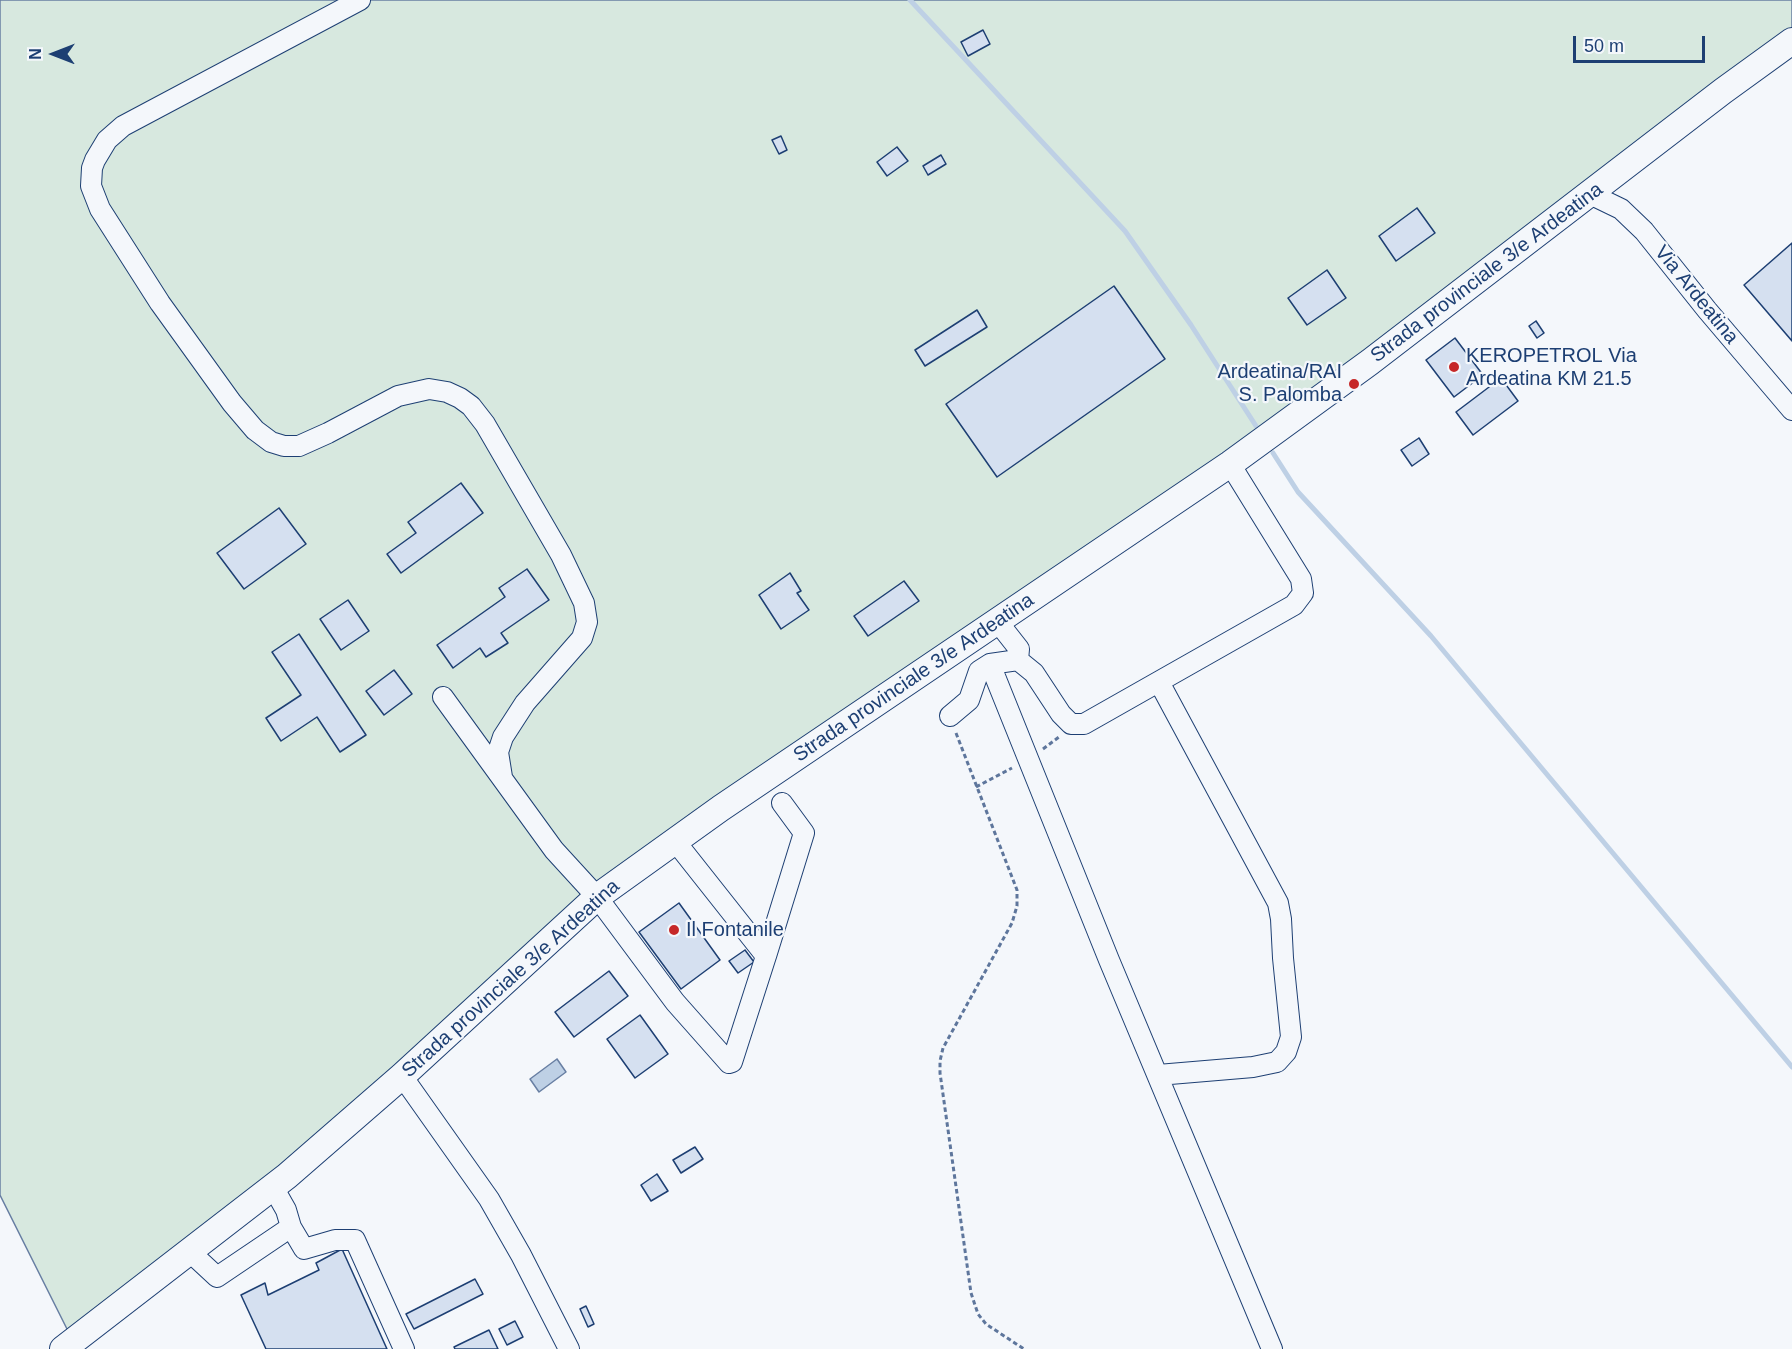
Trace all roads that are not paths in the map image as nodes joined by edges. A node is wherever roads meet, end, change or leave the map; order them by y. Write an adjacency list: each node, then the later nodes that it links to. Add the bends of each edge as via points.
1 (360, 0): 14 (street, via 123,126 98,153 91,186 100,210 160,303 232,403 271,442 291,447 306,443 398,396 429,389 460,398 485,424 561,555 584,603 587,622 582,638 525,703 503,737 498,752)
2 (1792, 28): 4 (street)
3 (1792, 41): 4 (main road, Strada provinciale 3/e Ardeatina)
4 (1723, 91): 5 (main road, Strada provinciale 3/e Ardeatina)
5 (1590, 194): 6 (street, Via Ardeatina, via 1620,209 1644,231); 7 (main road, Strada provinciale 3/e Ardeatina)
6 (1792, 410)
7 (1230, 465): 8 (main road, Strada provinciale 3/e Ardeatina); 11 (street, via 1301,579 1303,593 1294,605)
8 (997, 621): 9 (street, via 1019,649); 16 (main road, Strada provinciale 3/e Ardeatina)
9 (1018, 660): 10 (street); 11 (street, via 1034,673 1071,724 1084,724)
10 (990, 664): 13 (street, via 979,671 969,700); 19 (street)
11 (1159, 682): 19 (street, via 1278,903 1291,1036 1286,1052 1277,1062)
12 (443, 697): 14 (street)
13 (950, 716)
14 (502, 777): 17 (street, via 555,850)
15 (782, 803): 18 (street, via 804,833)
16 (675, 841): 17 (main road, Strada provinciale 3/e Ardeatina); 18 (street)
17 (597, 897): 18 (street, via 675,1002 729,1063); 20 (main road, Strada provinciale 3/e Ardeatina)
18 (766, 956)
19 (1158, 1075): 27 (street)
20 (402, 1076): 21 (main road, Strada provinciale 3/e Ardeatina); 26 (street, via 489,1199)
21 (273, 1186): 22 (street); 23 (main road, Strada provinciale 3/e Ardeatina)
22 (291, 1227): 23 (street, via 217,1277); 25 (street, via 304,1249 335,1240 356,1240)
23 (189, 1251): 24 (main road, Strada provinciale 3/e Ardeatina)
24 (63, 1349)
25 (404, 1349)
26 (570, 1349)
27 (1272, 1349)

